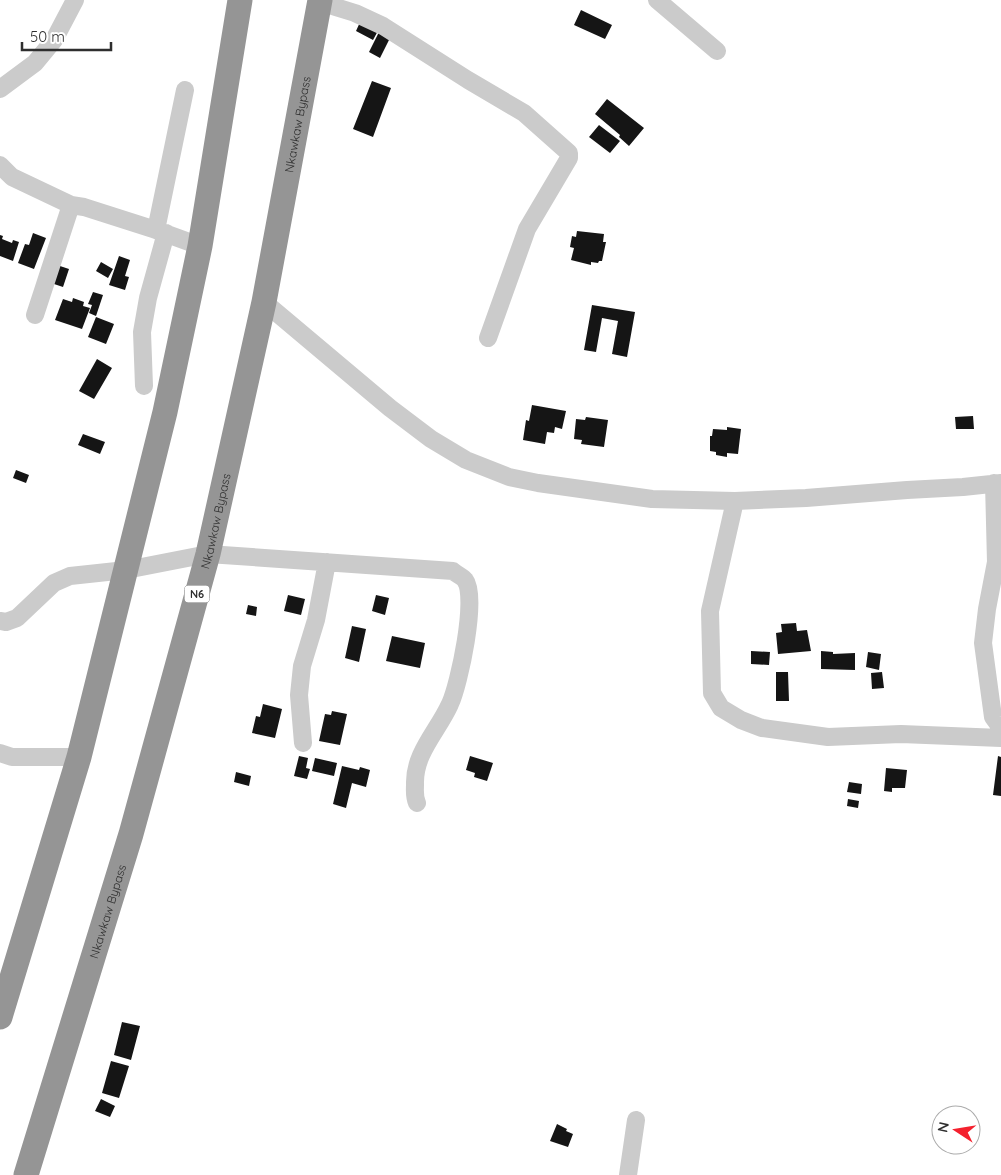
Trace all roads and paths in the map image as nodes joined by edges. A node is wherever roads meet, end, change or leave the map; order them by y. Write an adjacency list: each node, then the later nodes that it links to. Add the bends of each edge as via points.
1 (75, 0): 6 (street, via 54,40 35,63)
2 (240, 0): 11 (highway)
3 (657, 0): 5 (street)
4 (320, 1): 12 (highway, Nkawkaw Bypass / N6); 14 (street, via 383,26 524,112 569,153 527,229)
5 (717, 51)
6 (0, 89)
7 (185, 90): 10 (street)
8 (0, 165): 9 (street, via 12,177)
9 (71, 205): 10 (street); 13 (street)
10 (161, 232): 11 (street); 15 (street, via 142,332)
11 (200, 246): 20 (highway, via 166,412)
12 (264, 302): 17 (street, via 390,408 466,460 509,477 538,483 652,499); 18 (highway, Nkawkaw Bypass / N6)
13 (34, 315)
14 (488, 338)
15 (144, 386)
16 (998, 483): 17 (street); 22 (street, via 996,562 983,643 993,717)
17 (735, 501): 23 (street, via 710,611 712,693 721,708 762,728 828,737 901,734)
18 (208, 554): 19 (street); 20 (street); 30 (highway, Nkawkaw Bypass / N6, via 131,834)
19 (327, 562): 24 (street, via 316,620 302,666 299,696); 27 (street, via 453,571 466,580 469,623 460,669 450,704 415,767 415,797)
20 (126, 570): 21 (street, via 70,576 54,583 17,618); 26 (highway)
21 (0, 621)
22 (1001, 728)
23 (1001, 738)
24 (303, 743)
25 (0, 753): 26 (street, via 12,757)
26 (79, 757): 28 (highway)
27 (418, 802)
28 (0, 1017)
29 (636, 1120): 31 (street)
30 (26, 1175)
31 (628, 1175)

